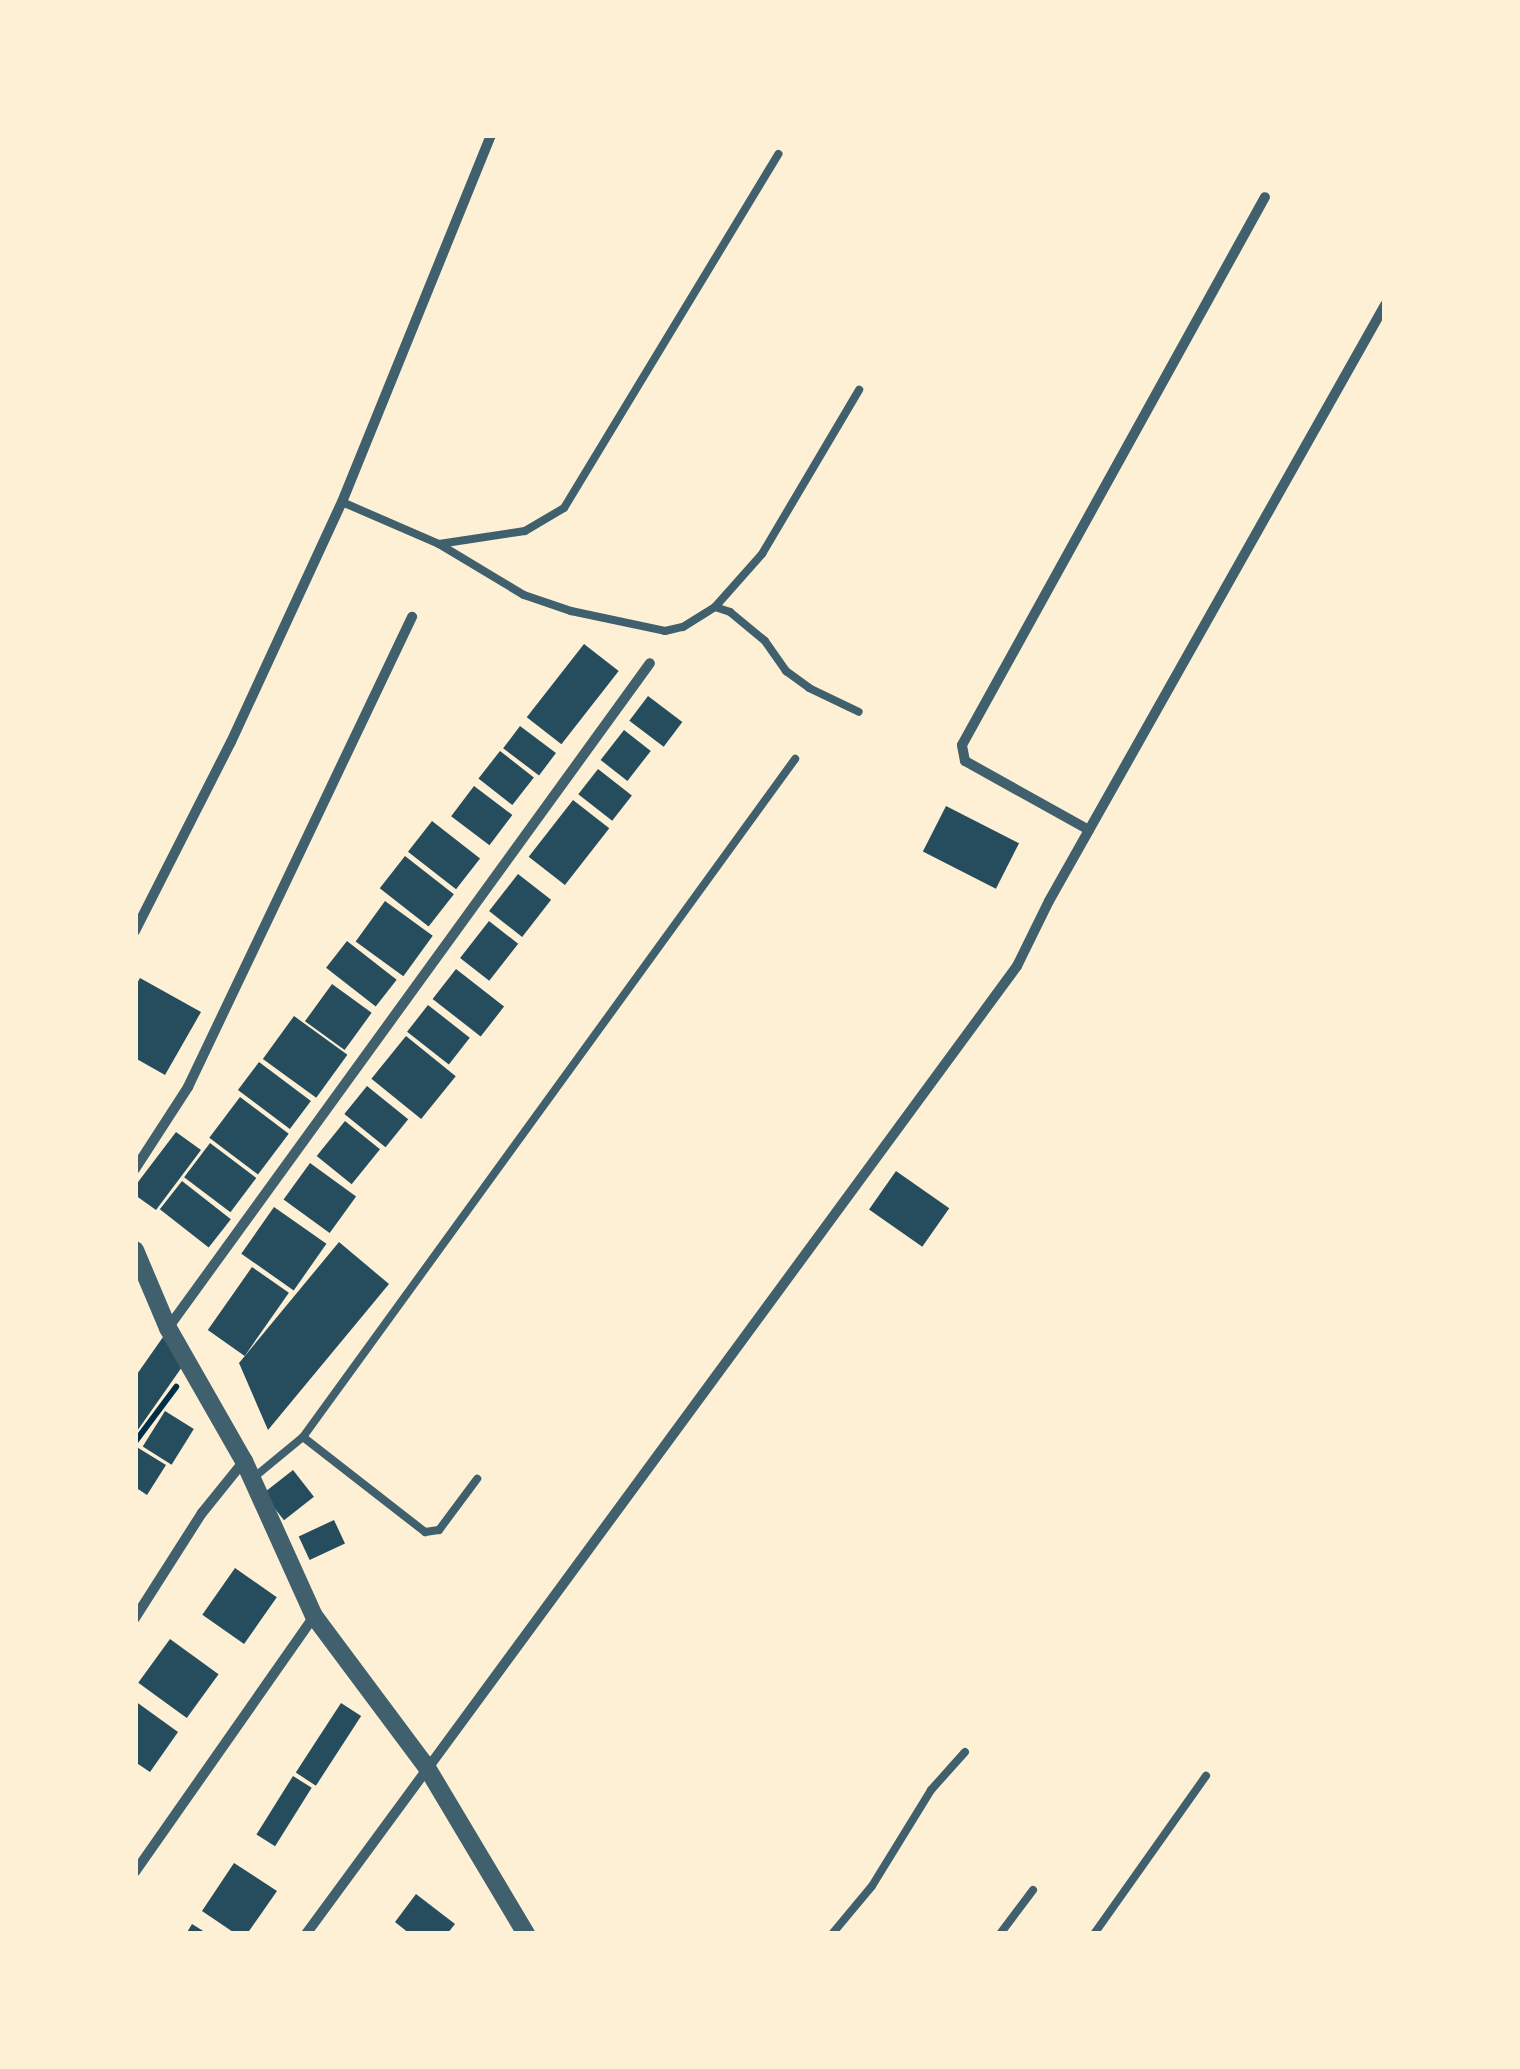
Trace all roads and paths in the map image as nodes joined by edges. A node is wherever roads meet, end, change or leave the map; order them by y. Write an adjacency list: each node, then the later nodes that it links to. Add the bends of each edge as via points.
1 (491, 135): 6 (street)
2 (778, 154): 7 (lane, via 564,508 525,531)
3 (1265, 196): 13 (street, via 962,745 966,762)
4 (1385, 306): 13 (street)
5 (859, 390): 8 (lane, via 762,554)
6 (342, 502): 7 (lane); 14 (street)
7 (440, 544): 8 (lane, via 524,595 609,620 664,631)
8 (716, 607): 11 (lane, via 746,624 809,688)
9 (412, 617): 15 (street, via 188,1087)
10 (650, 663): 17 (street)
11 (859, 712)
12 (795, 759): 19 (lane)
13 (1089, 830): 26 (street, via 1017,966)
14 (135, 930)
15 (135, 1169)
16 (135, 1250): 17 (street)
17 (168, 1328): 18 (street)
18 (190, 1368): 20 (path); 21 (street)
19 (302, 1437): 21 (lane); 22 (lane, via 425,1532 439,1530)
20 (135, 1442)
21 (248, 1470): 23 (street); 24 (street, via 202,1513)
22 (477, 1479)
23 (314, 1616): 26 (street); 28 (street)
24 (135, 1618)
25 (965, 1752): 32 (lane, via 931,1790 872,1886)
26 (426, 1766): 30 (street); 31 (street)
27 (1206, 1776): 34 (lane)
28 (135, 1872)
29 (1033, 1890): 33 (lane)
30 (306, 1934)
31 (526, 1934)
32 (832, 1934)
33 (1000, 1934)
34 (1094, 1934)

